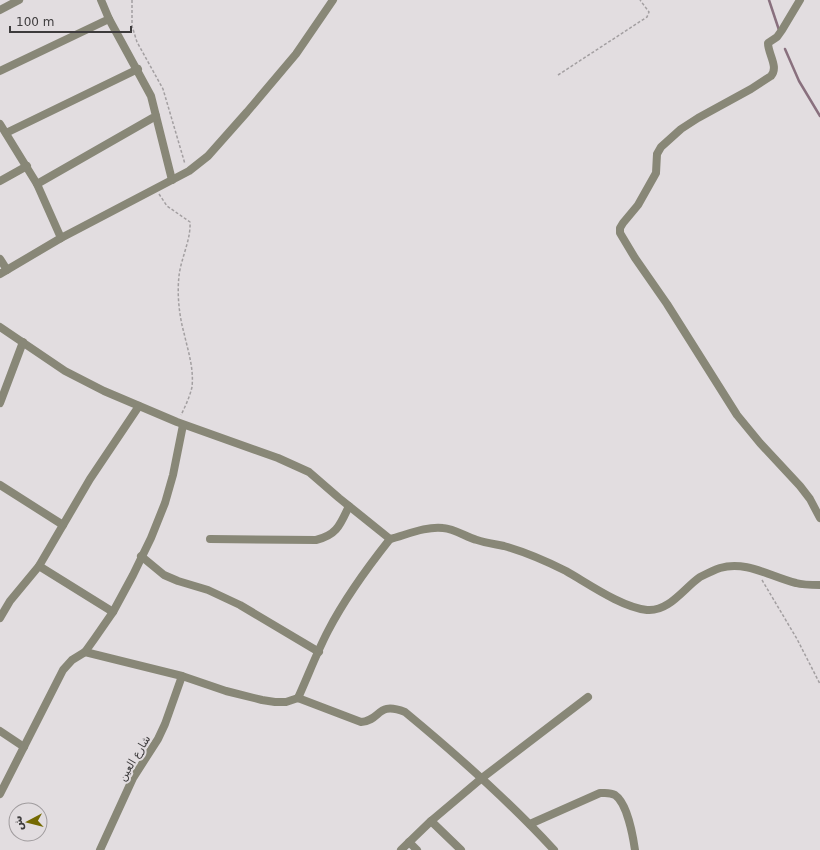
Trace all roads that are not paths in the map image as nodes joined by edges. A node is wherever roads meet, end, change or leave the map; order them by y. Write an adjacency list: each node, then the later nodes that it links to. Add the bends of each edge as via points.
1 (18, 0): 5 (street)
2 (101, 0): 6 (street)
3 (333, 0): 13 (street, via 296,54 208,156)
4 (800, 0): 26 (street, via 782,30 768,43 774,73 751,89 698,118 661,146 657,154 656,173 638,205 623,223 620,233 737,415 800,486)
5 (0, 10)
6 (109, 18): 7 (street); 8 (street)
7 (138, 69): 9 (street, via 151,96); 11 (street)
8 (0, 71)
9 (156, 116): 13 (street); 15 (street)
10 (0, 124): 11 (street)
11 (6, 133): 12 (street)
12 (26, 166): 14 (street); 15 (street)
13 (172, 180): 16 (street)
14 (0, 181)
15 (37, 184): 16 (street)
16 (61, 238): 18 (street)
17 (0, 259): 18 (street)
18 (3, 272)
19 (0, 327): 20 (street)
20 (23, 342): 21 (street); 22 (street, via 65,371)
21 (0, 403)
22 (138, 406): 23 (street); 27 (street)
23 (180, 424): 25 (street, via 294,464 309,472); 30 (street, via 173,475 165,503)
24 (0, 485): 27 (street)
25 (349, 506): 28 (street); 29 (street, via 340,525 326,538)
26 (820, 518)
27 (63, 525): 31 (street)
28 (390, 539): 32 (street, via 432,528 453,530 467,537 504,546 548,562 631,606 648,610 662,607 701,577 720,568 735,566 756,569 797,584); 36 (street, via 348,596)
29 (210, 540)
30 (141, 556): 33 (street); 36 (street, via 164,575 178,582 208,590 240,605)
31 (39, 566): 33 (street); 34 (street, via 10,600)
32 (820, 585)
33 (112, 612): 35 (street)
34 (1, 615)
35 (84, 652): 37 (street); 41 (street, via 63,670)
36 (319, 652): 39 (street)
37 (182, 676): 39 (street, via 262,700 286,702); 47 (street, شارع العين, via 158,739 133,778)
38 (588, 697): 42 (street)
39 (298, 698): 42 (street, via 361,722 369,721 381,710 396,708 405,712)
40 (0, 731): 41 (street)
41 (24, 747): 43 (street)
42 (482, 778): 44 (street); 45 (street)
43 (0, 794)
44 (430, 821): 46 (street); 50 (street)
45 (530, 824): 51 (street); 52 (street, via 600,793 608,793 621,801)
46 (409, 842): 48 (street); 49 (street)
47 (100, 850)
48 (402, 850)
49 (417, 850)
50 (461, 850)
51 (554, 850)
52 (635, 850)

